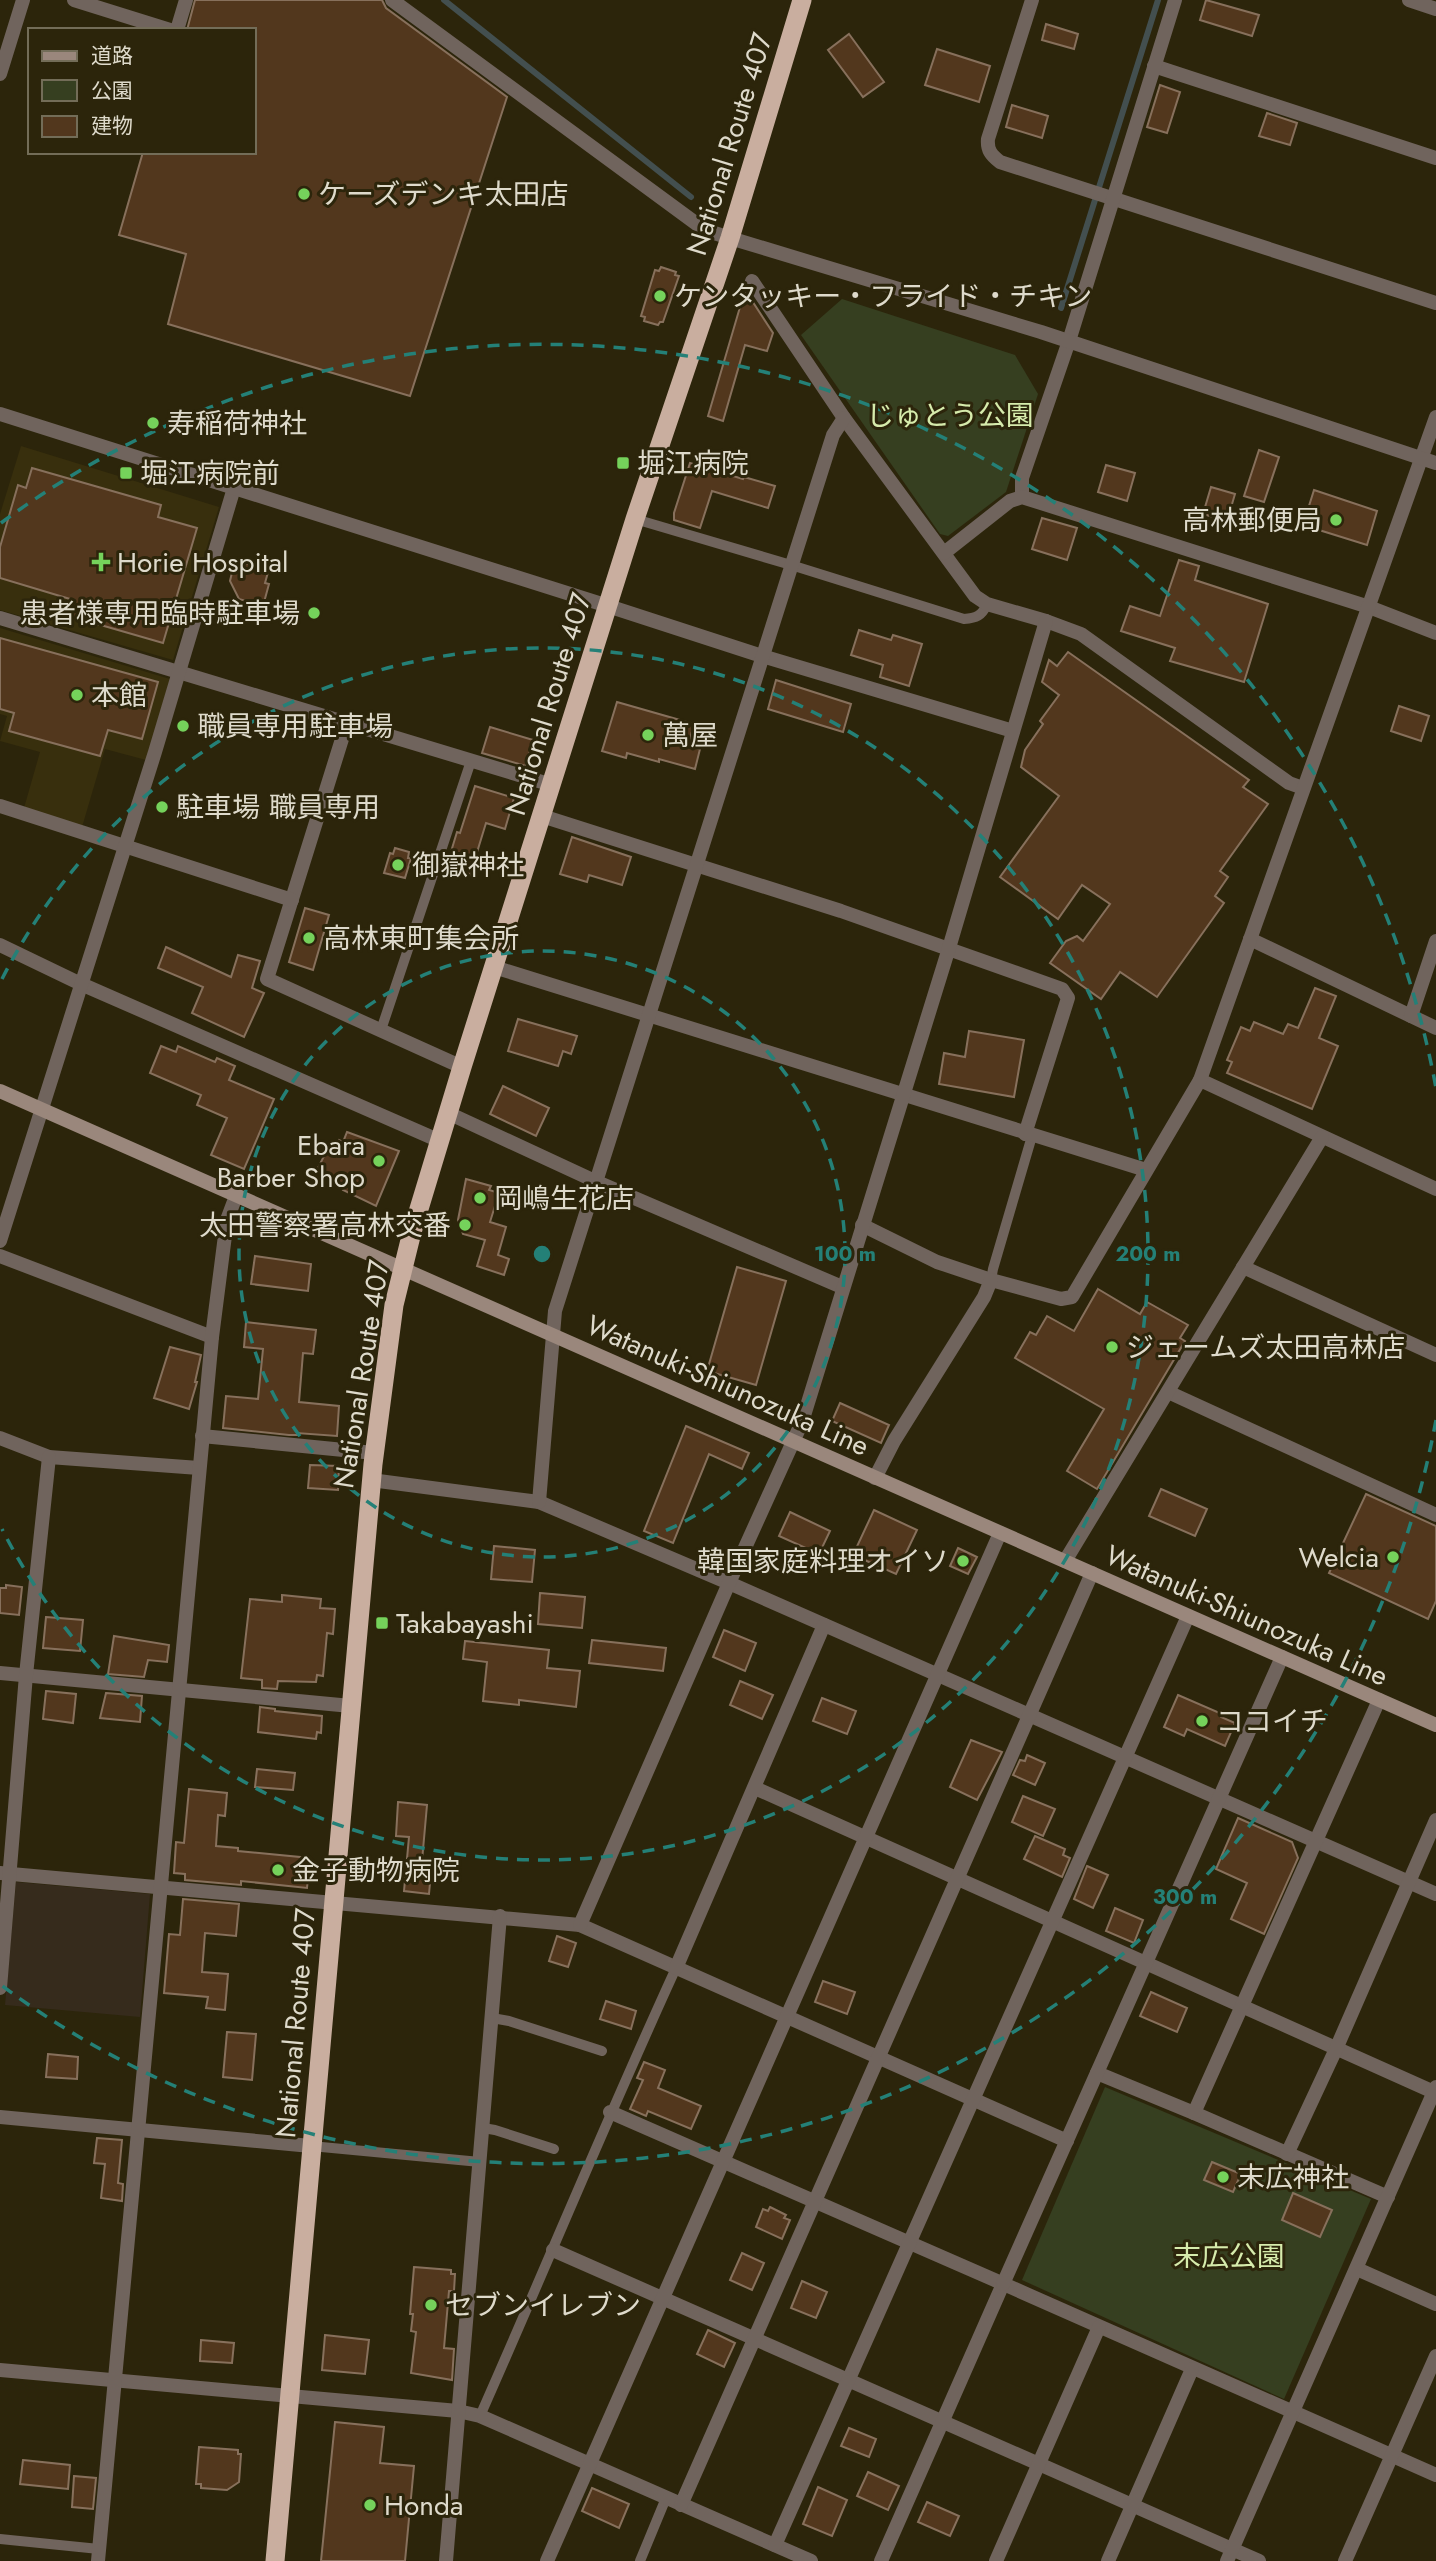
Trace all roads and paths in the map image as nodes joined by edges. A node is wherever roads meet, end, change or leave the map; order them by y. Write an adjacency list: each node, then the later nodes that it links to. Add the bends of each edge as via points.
1 (23, 0): 13 (street)
2 (76, 0): 10 (street)
3 (187, 0): 11 (street)
4 (392, 0): 16 (street, via 705,230)
5 (802, 0): 16 (highway, National Route 407)
6 (1032, 0): 15 (street, via 988,139 989,152 1000,162)
7 (1175, 0): 12 (street)
8 (1411, 0): 9 (street)
9 (1436, 9)
10 (164, 28)
11 (178, 28)
12 (1154, 66): 14 (street); 15 (street)
13 (0, 74)
14 (1436, 158)
15 (1113, 198): 18 (street); 19 (street)
16 (730, 239): 19 (street); 26 (highway, National Route 407)
17 (752, 281): 22 (street)
18 (1436, 303)
19 (1069, 341): 23 (street); 25 (street, via 1023,478)
20 (0, 414): 24 (street)
21 (1436, 417): 23 (street)
22 (844, 418): 27 (street); 28 (street, via 833,435)
23 (1429, 460): 31 (street)
24 (234, 488): 30 (street); 36 (street)
25 (1023, 497): 27 (street, via 1010,501); 31 (street)
26 (635, 519): 28 (lane); 30 (highway, National Route 407)
27 (944, 553): 29 (street, via 975,596)
28 (791, 565): 29 (lane, via 964,619 983,613); 35 (street)
29 (987, 604): 33 (street)
30 (608, 606): 35 (street); 40 (highway, National Route 407)
31 (1369, 607): 34 (street); 41 (street)
32 (0, 618): 36 (street)
33 (1046, 621): 38 (street); 41 (street, via 1081,634 1289,783)
34 (1436, 633)
35 (762, 656): 38 (street); 45 (street)
36 (177, 671): 37 (street); 44 (street)
37 (347, 723): 39 (street); 46 (street)
38 (1013, 731): 50 (street)
39 (471, 761): 40 (street); 56 (lane)
40 (552, 785): 43 (highway, National Route 407)
41 (1303, 788): 47 (street)
42 (0, 806): 44 (street)
43 (542, 816): 45 (street); 51 (highway, National Route 407)
44 (123, 846): 46 (street); 52 (street)
45 (697, 864): 50 (street); 53 (street)
46 (292, 900): 56 (street, via 267,979)
47 (1250, 939): 54 (street); 58 (street)
48 (1436, 941): 54 (street)
49 (0, 945): 52 (street)
50 (949, 948): 60 (street); 63 (street, via 1062,989 1068,998)
51 (494, 967): 53 (street); 57 (highway, National Route 407)
52 (81, 984): 61 (street); 65 (street)
53 (650, 1013): 60 (street); 67 (street)
54 (1411, 1016): 55 (street)
55 (1436, 1028)
56 (381, 1030): 57 (street)
57 (462, 1067): 62 (highway, National Route 407)
58 (1200, 1080): 64 (street); 66 (street)
59 (0, 1091): 61 (main road, Watanuki-Shiunozuka Line)
60 (903, 1094): 63 (street); 70 (street)
61 (42, 1109): 69 (main road, Watanuki-Shiunozuka Line); 71 (street)
62 (448, 1113): 65 (highway, National Route 407); 67 (street)
63 (1028, 1135): 66 (street); 75 (lane)
64 (1322, 1137): 68 (street); 73 (street)
65 (440, 1141): 74 (highway, National Route 407)
66 (1146, 1170): 75 (street, via 1072,1297 1061,1299)
67 (597, 1182): 76 (street); 77 (street, via 555,1311)
68 (1436, 1189)
69 (236, 1196): 74 (main road, Watanuki-Shiunozuka Line); 78 (street, via 227,1220)
70 (862, 1225): 75 (street, via 937,1262); 76 (street)
71 (0, 1241)
72 (0, 1256): 78 (street)
73 (1243, 1267): 79 (street); 80 (street)
74 (402, 1268): 77 (main road, Watanuki-Shiunozuka Line); 84 (highway, National Route 407)
75 (991, 1280): 87 (street)
76 (842, 1287): 83 (street)
77 (553, 1334): 83 (main road, Watanuki-Shiunozuka Line); 89 (street)
78 (212, 1337): 81 (street)
79 (1436, 1355)
80 (1168, 1392): 90 (street); 92 (street)
81 (202, 1436): 84 (street); 86 (street)
82 (0, 1438): 85 (street)
83 (793, 1441): 87 (main road, Watanuki-Shiunozuka Line); 94 (street)
84 (374, 1453): 88 (highway, National Route 407)
85 (50, 1457): 86 (street); 100 (street)
86 (199, 1468): 101 (street)
87 (874, 1478): 91 (main road, Watanuki-Shiunozuka Line)
88 (372, 1480): 89 (street); 103 (highway, National Route 407)
89 (539, 1502): 94 (street)
90 (1436, 1515)
91 (1000, 1533): 92 (main road, Watanuki-Shiunozuka Line); 99 (street)
92 (1065, 1561): 93 (main road, Watanuki-Shiunozuka Line)
93 (1092, 1573): 95 (main road, Watanuki-Shiunozuka Line); 104 (street)
94 (729, 1583): 96 (street); 120 (street)
95 (1188, 1616): 97 (main road, Watanuki-Shiunozuka Line); 106 (street)
96 (824, 1625): 99 (street); 107 (street)
97 (1282, 1657): 102 (main road, Watanuki-Shiunozuka Line); 108 (street)
98 (0, 1673): 100 (street)
99 (937, 1674): 104 (street); 110 (street)
100 (26, 1675): 101 (street); 112 (street)
101 (178, 1690): 103 (street); 115 (street)
102 (1379, 1700): 105 (main road, Watanuki-Shiunozuka Line); 111 (street)
103 (351, 1706): 117 (highway, National Route 407)
104 (1030, 1715): 106 (street); 113 (street)
105 (1436, 1725)
106 (1124, 1757): 108 (street); 119 (street)
107 (755, 1788): 110 (street); 122 (street)
108 (1221, 1799): 111 (street); 121 (street)
109 (1436, 1821): 114 (street)
110 (866, 1838): 113 (street); 125 (street)
111 (1317, 1841): 114 (street); 124 (street)
112 (5, 1873): 115 (street); 123 (street)
113 (957, 1879): 119 (street); 129 (street)
114 (1408, 1881): 116 (street); 127 (street)
115 (160, 1887): 117 (street); 137 (street)
116 (1436, 1894)
117 (334, 1903): 118 (street); 139 (highway, National Route 407)
118 (500, 1916): 120 (street); 126 (street)
119 (1051, 1921): 121 (street); 132 (street)
120 (580, 1925): 122 (street)
121 (1146, 1965): 124 (street); 130 (street)
122 (676, 1968): 125 (street); 133 (lane)
123 (0, 1988)
124 (1241, 2006): 127 (street); 134 (street)
125 (786, 2017): 129 (street); 142 (street)
126 (492, 2018): 128 (lane); 136 (street)
127 (1336, 2049): 131 (street); 141 (street)
128 (601, 2051)
129 (878, 2058): 132 (street); 145 (street)
130 (1097, 2073): 134 (street); 138 (street)
131 (1435, 2091): 144 (street)
132 (972, 2100): 138 (street); 146 (street)
133 (610, 2112): 142 (street); 147 (lane)
134 (1194, 2113): 141 (street)
135 (0, 2117): 137 (street)
136 (483, 2129): 140 (lane); 143 (street)
137 (138, 2130): 139 (street); 157 (street)
138 (1067, 2141): 149 (street)
139 (311, 2146): 143 (lane); 159 (highway, National Route 407)
140 (554, 2149)
141 (1287, 2154): 144 (street)
142 (723, 2161): 145 (street); 150 (street)
143 (480, 2162): 160 (street)
144 (1388, 2197): 148 (street)
145 (817, 2201): 146 (street); 153 (street)
146 (910, 2241): 149 (street); 158 (street)
147 (553, 2250): 150 (street); 162 (lane)
148 (1357, 2269): 151 (street); 161 (street)
149 (1003, 2284): 152 (street); 163 (street)
150 (663, 2297): 153 (street); 166 (street)
151 (1436, 2304)
152 (1099, 2327): 155 (street); 165 (street)
153 (753, 2340): 158 (street); 169 (street)
154 (1436, 2356): 164 (street)
155 (1192, 2369): 161 (street); 170 (street)
156 (0, 2370): 157 (street)
157 (115, 2380): 159 (street); 173 (street)
158 (848, 2381): 163 (street); 172 (street)
159 (291, 2396): 160 (street); 175 (highway, National Route 407)
160 (458, 2411): 162 (street); 176 (street)
161 (1293, 2411): 164 (street); 174 (street)
162 (480, 2416): 166 (street)
163 (943, 2422): 165 (street); 180 (street)
164 (1392, 2455): 167 (street); 184 (street)
165 (1038, 2464): 170 (street); 181 (street)
166 (589, 2465): 168 (street); 177 (street)
167 (1436, 2475)
168 (666, 2498): 169 (street); 178 (lane)
169 (681, 2505): 172 (street)
170 (1133, 2505): 174 (street); 182 (street)
171 (0, 2539): 173 (lane)
172 (775, 2545): 179 (street)
173 (99, 2555)
174 (1229, 2555): 183 (street)
175 (275, 2561)
176 (446, 2561)
177 (547, 2561)
178 (640, 2561)
179 (811, 2561)
180 (881, 2561)
181 (996, 2561)
182 (1108, 2561)
183 (1259, 2561)
184 (1345, 2561)

